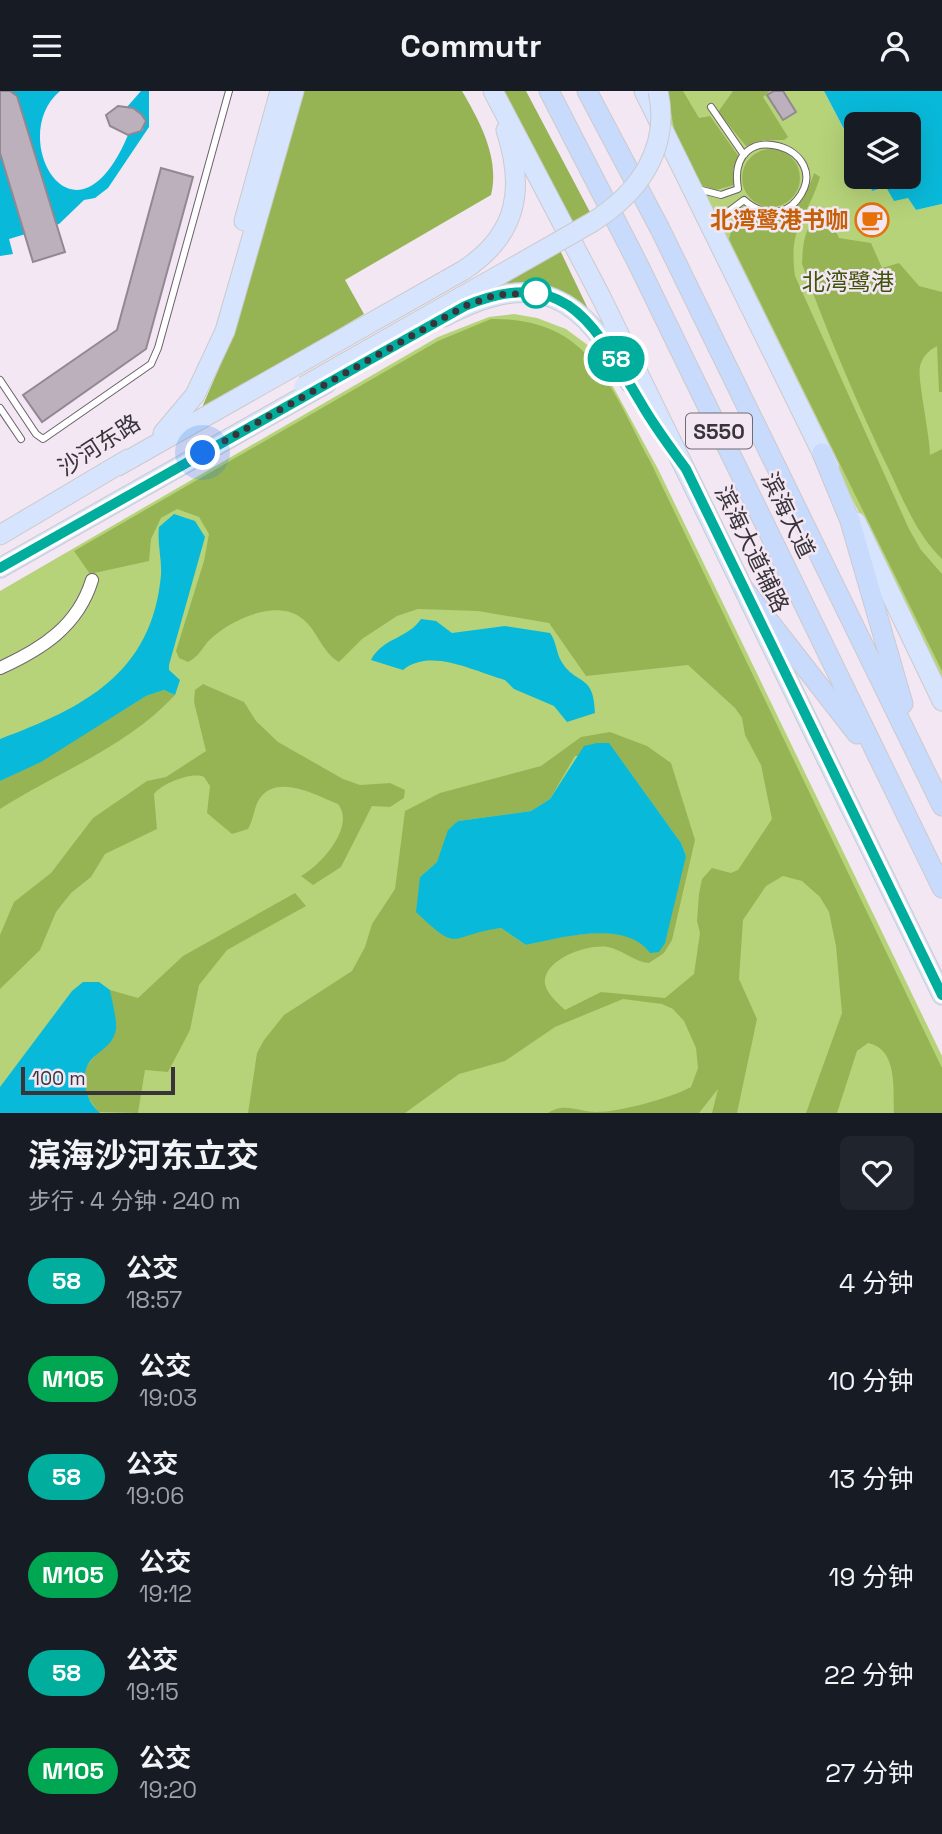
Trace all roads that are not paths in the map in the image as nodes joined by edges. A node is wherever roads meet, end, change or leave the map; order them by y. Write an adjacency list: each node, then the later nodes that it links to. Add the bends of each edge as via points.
1 (229, 91): 16 (lane, via 151,364 43,439)
2 (280, 91): 15 (main road)
3 (293, 91): 15 (main road, via 225,331)
4 (492, 91): 20 (main road, via 512,148 516,186 509,221 491,249 464,270); 21 (main road, 滨海大道辅路, via 553,201)
5 (549, 91): 30 (highway, 滨海大道 / S550)
6 (587, 91): 29 (highway, 滨海大道 / S550, via 660,229)
7 (629, 91): 14 (main road, via 704,233)
8 (644, 91): 12 (main road)
9 (658, 91): 22 (main road, bridge, via 659,139 646,173 621,203 304,386)
10 (711, 107): 11 (lane)
11 (744, 155): 12 (lane, via 738,165 738,189 706,193); 13 (lane, via 764,144 786,146 800,160 805,183 799,198 784,209 764,212 744,200 728,211 720,228)
12 (689, 181): 13 (main road)
13 (723, 251): 14 (main road)
14 (751, 309): 19 (main road)
15 (205, 375): 20 (main road, 沙河东路, via 171,426)
16 (0, 380)
17 (0, 408): 18 (lane)
18 (21, 439)
19 (822, 453): 28 (main road); 29 (highway, via 854,532)
20 (118, 466): 23 (main road, 沙河东路)
21 (686, 469): 22 (main road, via 586,318 548,296 511,292 478,300 444,317); 26 (main road, 滨海大道辅路)
22 (155, 480): 24 (main road)
23 (0, 535)
24 (0, 568)
25 (92, 580): 27 (street, via 81,607 64,628 42,647)
26 (744, 589): 30 (highway); 33 (main road, 滨海大道辅路)
27 (0, 668)
28 (942, 701)
29 (915, 749): 31 (highway, 滨海大道 / S550)
30 (886, 773): 32 (highway, 滨海大道 / S550)
31 (942, 806)
32 (942, 888)
33 (942, 995)

